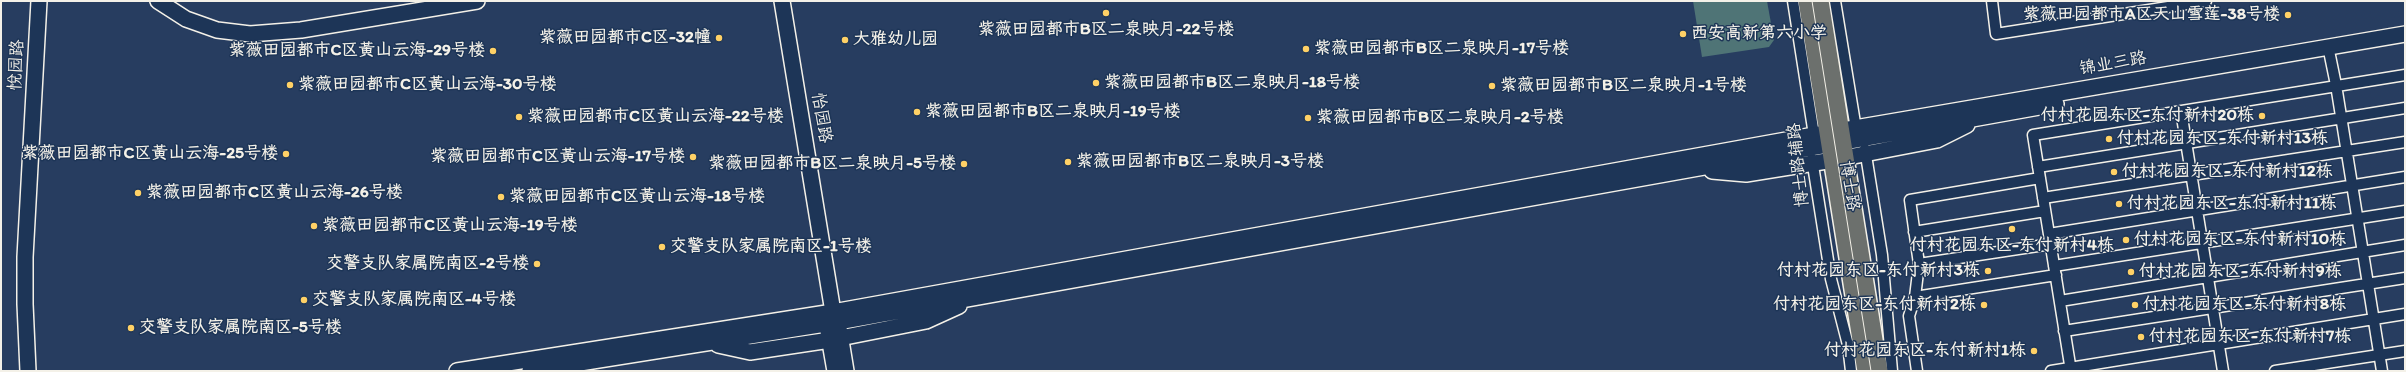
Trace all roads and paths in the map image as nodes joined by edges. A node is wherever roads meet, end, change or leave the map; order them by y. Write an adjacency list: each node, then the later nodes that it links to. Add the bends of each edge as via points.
1 (158, 1): 2 (street, via 186,19 211,28 250,34 301,30)
2 (478, 1)
3 (782, 1): 50 (street, 怡园路)
4 (1793, 1): 20 (street, 博士路辅路)
5 (1807, 1): 20 (main road, 博士路)
6 (1820, 1): 20 (main road, 博士路)
7 (1835, 1): 20 (street, 博士路辅路)
8 (1992, 1): 9 (street, via 1996,34)
9 (2206, 1)
10 (41, 2): 56 (street, 悦园路, via 25,257)
11 (2405, 34): 13 (street, 锦业三路)
12 (2405, 44): 13 (street, 锦业三路)
13 (2328, 50): 15 (street); 20 (street, 锦业三路); 20 (street, 锦业三路)
14 (2405, 75): 15 (street)
15 (2336, 86): 17 (street); 18 (street)
16 (2405, 108): 18 (street)
17 (2181, 111): 21 (street); 24 (street, via 2033,134)
18 (2342, 118): 21 (street); 22 (street)
19 (2405, 142): 22 (street)
20 (1839, 143): 23 (street); 23 (street, 博士路辅路); 25 (street); 50 (street); 62 (main road, 博士路); 63 (main road, 博士路); 64 (street, 博士路辅路, via 1882,255)
21 (2186, 145): 24 (street); 26 (street)
22 (2347, 152): 26 (street); 29 (street)
23 (1812, 163): 25 (street, via 1746,174); 61 (street, 博士路辅路, via 1830,279 1848,345)
24 (2038, 167): 28 (street)
25 (1693, 169): 50 (street, via 977,297 926,321)
26 (2192, 176): 30 (street); 31 (street)
27 (2405, 177): 29 (street)
28 (2040, 178): 30 (street); 35 (street, via 1910,200)
29 (2352, 186): 31 (street); 34 (street)
30 (2043, 198): 32 (street)
31 (2197, 210): 36 (street); 37 (street)
32 (2045, 211): 35 (street); 36 (street)
33 (2405, 211): 34 (street)
34 (2358, 219): 37 (street); 39 (street)
35 (1914, 232): 40 (street)
36 (2050, 239): 40 (street); 41 (street)
37 (2203, 243): 41 (street); 42 (street)
38 (2405, 245): 39 (street)
39 (2363, 252): 42 (street); 44 (street)
40 (1919, 264): 45 (street)
41 (2055, 270): 45 (street); 46 (street)
42 (2208, 277): 46 (street); 47 (street)
43 (2405, 278): 44 (street)
44 (2368, 284): 47 (street); 49 (street)
45 (1915, 297): 65 (street, via 1908,316)
46 (2060, 301): 51 (street)
47 (2214, 308): 51 (street); 52 (street)
48 (2405, 314): 49 (street)
49 (2373, 319): 52 (street); 54 (street)
50 (834, 327): 57 (street); 58 (street, via 709,343); 59 (street); 60 (street)
51 (2064, 331): 55 (street)
52 (2219, 343): 55 (street); 67 (street)
53 (2405, 351): 54 (street)
54 (2380, 354): 68 (street); 69 (street)
55 (2070, 369): 66 (street)
56 (28, 371)
57 (457, 371)
58 (530, 371)
59 (835, 371)
60 (846, 371)
61 (1852, 371)
62 (1866, 371)
63 (1878, 371)
64 (1892, 371)
65 (1918, 371)
66 (2051, 371)
67 (2223, 371)
68 (2275, 371)
69 (2382, 371)

